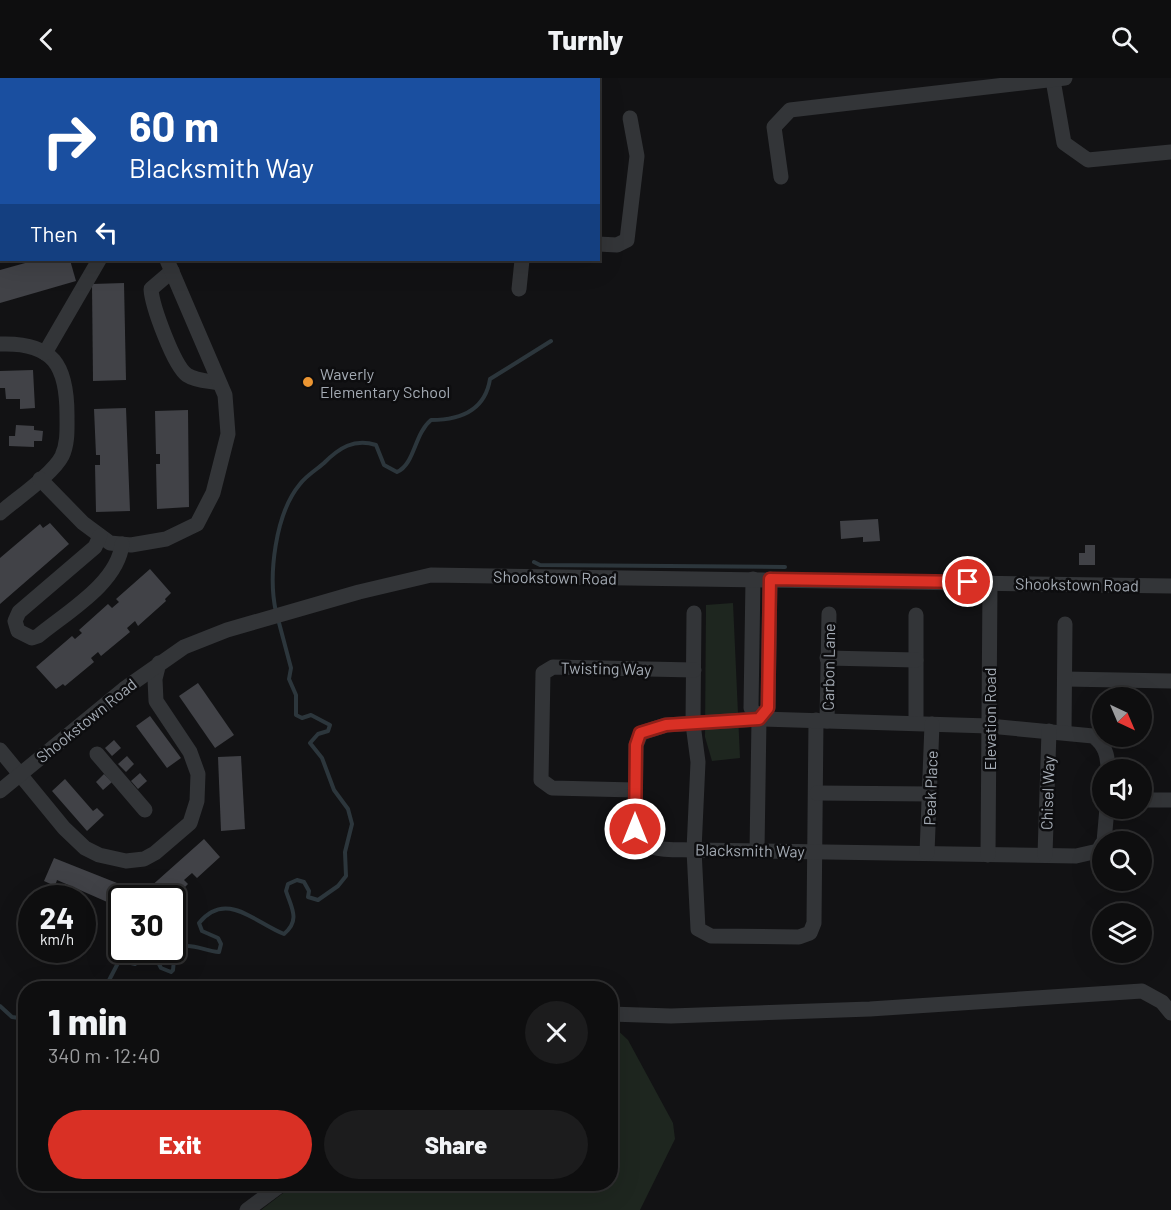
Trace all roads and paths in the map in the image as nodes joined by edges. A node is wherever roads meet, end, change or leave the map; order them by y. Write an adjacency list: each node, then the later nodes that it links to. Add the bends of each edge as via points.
1 (1059, 79): 3 (street, via 1064,143 1088,160); 4 (street, via 790,110 774,127)
2 (630, 118): 5 (street, via 636,156 627,240)
3 (1171, 152)
4 (782, 177)
5 (600, 244)
6 (98, 261): 11 (street)
7 (522, 261): 9 (street)
8 (170, 265): 12 (street); 12 (street, via 151,289 152,302 181,369 196,379)
9 (519, 289)
10 (0, 344): 11 (street, via 14,343)
11 (45, 352): 13 (street, via 61,366 67,387 67,439 61,458)
12 (219, 383): 16 (street, via 225,395 228,435 213,493 197,524 166,539)
13 (40, 479): 14 (street); 15 (street)
14 (0, 513)
15 (100, 536): 16 (street, via 110,543); 16 (street, via 95,547 19,612 15,621 18,631 32,638 39,636 98,587 115,570)
16 (122, 544)
17 (753, 579): 18 (street, Shookstown Road); 27 (street, Shookstown Road, via 431,575 227,630 184,647); 33 (street, via 751,708)
18 (770, 579): 19 (street, Shookstown Road); 33 (street, via 768,708)
19 (990, 583): 20 (street, Shookstown Road); 38 (street, Elevation Road)
20 (1171, 586)
21 (694, 613): 28 (street)
22 (829, 614): 25 (street, Carbon Lane)
23 (916, 615): 26 (street)
24 (1065, 624): 29 (street, Chisel Way)
25 (827, 658): 26 (street); 34 (street, Carbon Lane)
26 (916, 660): 35 (street)
27 (159, 663): 31 (street, Shookstown Road); 32 (street)
28 (694, 670): 36 (street); 44 (street, Twisting Way, via 554,667 543,674 541,780 552,788)
29 (1065, 679): 30 (street); 39 (street, Chisel Way)
30 (1171, 681)
31 (124, 689): 32 (street); 43 (street, Shookstown Road)
32 (156, 700): 43 (street, via 196,765 197,801 190,823 149,856 126,861 85,848)
33 (759, 719): 34 (street, Blacksmith Way); 36 (street, Blacksmith Way); 52 (street)
34 (822, 721): 35 (street, Blacksmith Way); 46 (street, Carbon Lane)
35 (916, 723): 37 (street, Blacksmith Way)
36 (693, 724): 44 (street, Blacksmith Way, via 666,725 640,733); 51 (street, via 698,762)
37 (932, 724): 38 (street, Blacksmith Way); 47 (street, Peak Place)
38 (989, 726): 39 (street, Blacksmith Way); 56 (street, Elevation Road)
39 (1057, 731): 42 (street, Blacksmith Way, via 1093,736 1102,743); 57 (street, Chisel Way)
40 (0, 750): 43 (street)
41 (98, 754): 50 (street)
42 (1108, 759)
43 (19, 775): 45 (street, Shookstown Road)
44 (635, 790): 51 (street, Blacksmith Way, via 635,829 641,843)
45 (0, 791)
46 (817, 793): 47 (street); 53 (street, Carbon Lane)
47 (930, 794): 55 (street, Peak Place)
48 (1152, 800): 49 (street)
49 (1171, 800)
50 (146, 810)
51 (694, 850): 52 (street, Blacksmith Way); 53 (street, Carbon Lane, via 698,929 711,936 788,937 810,933 814,923)
52 (757, 851): 53 (street, Blacksmith Way)
53 (817, 851): 55 (street, Blacksmith Way)
54 (1092, 852): 57 (street, Blacksmith Way)
55 (927, 853): 56 (street, Blacksmith Way)
56 (988, 855): 57 (street, Blacksmith Way)
57 (1045, 855)
58 (1171, 1013): 59 (street, via 1162,1002 1142,991 870,1009)
59 (618, 1014)
60 (273, 1191): 61 (street)
61 (247, 1210)

